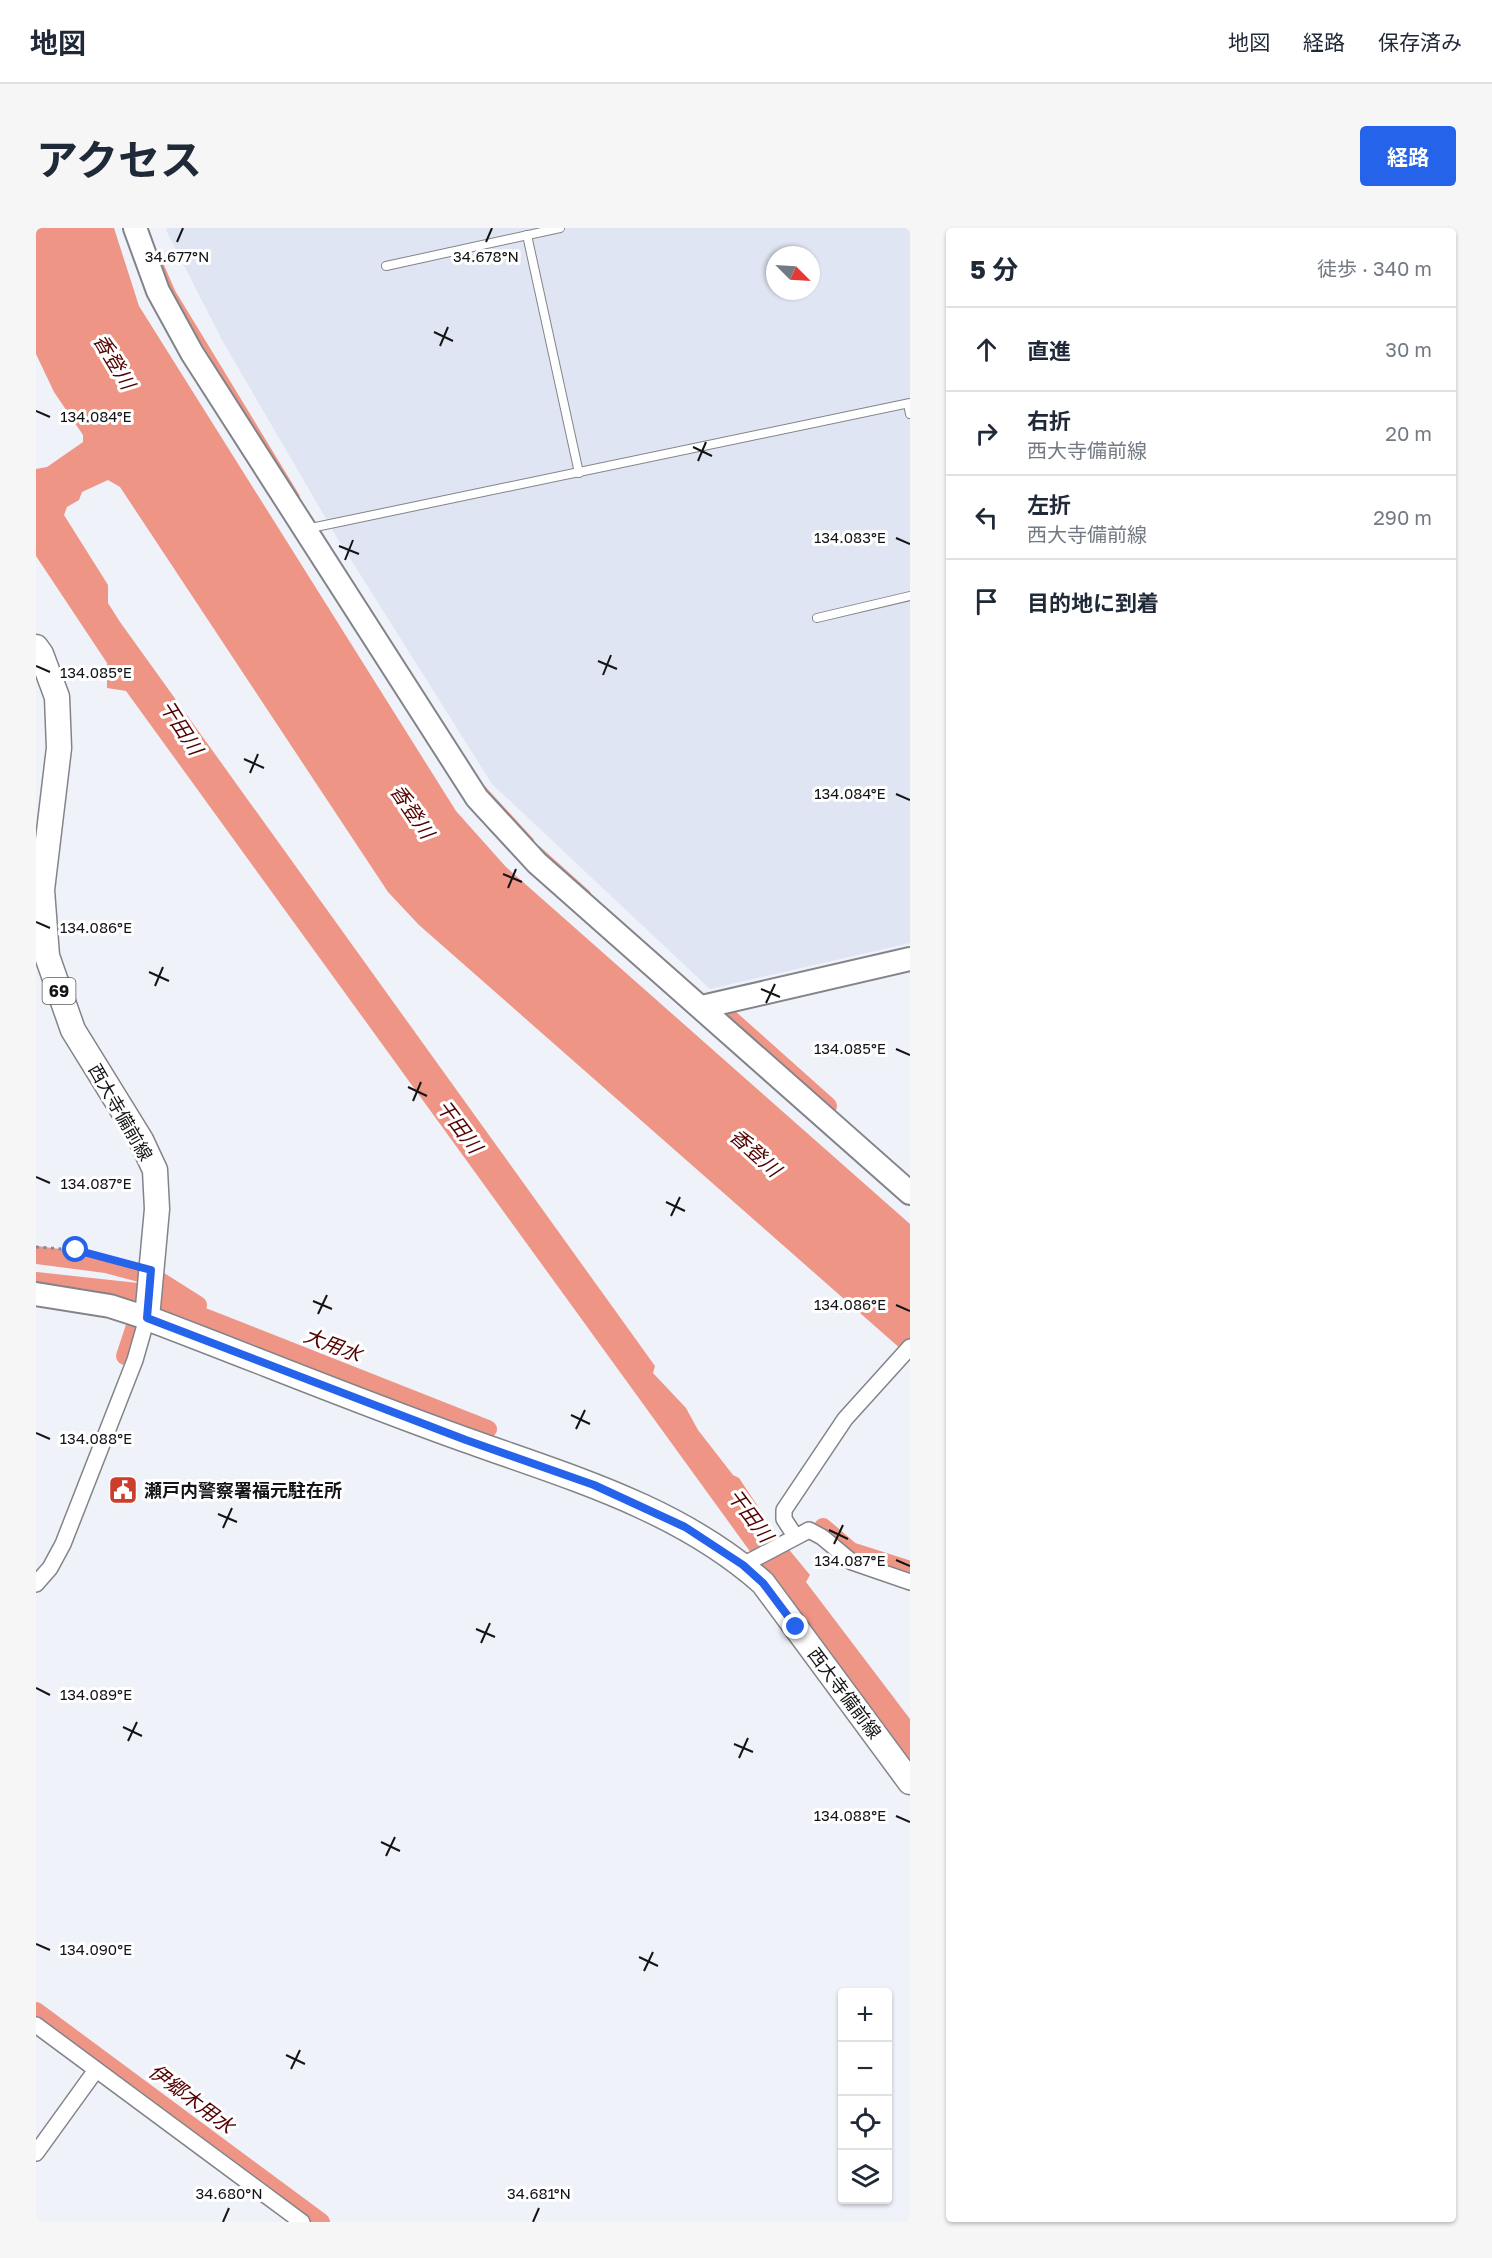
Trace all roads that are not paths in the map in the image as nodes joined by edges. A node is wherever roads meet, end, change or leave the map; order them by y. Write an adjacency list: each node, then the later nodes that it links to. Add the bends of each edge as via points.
1 (560, 228): 3 (lane)
2 (138, 230): 8 (street, via 158,291 192,353)
3 (527, 235): 4 (lane); 7 (lane)
4 (386, 266)
5 (909, 403): 6 (lane); 7 (lane)
6 (910, 414)
7 (579, 473): 8 (lane)
8 (305, 529): 13 (street, via 477,798 537,863)
9 (910, 596): 10 (lane)
10 (817, 618)
11 (36, 647): 16 (main road, 西大寺備前線 / 69, via 57,698 59,748 42,890 47,956 72,1030 141,1140 155,1170 157,1209)
12 (910, 959): 13 (street)
13 (702, 1007): 14 (street)
14 (910, 1193)
15 (36, 1294): 16 (street, via 70,1298)
16 (147, 1318): 19 (main road, 西大寺備前線, via 594,1485 685,1527); 21 (street, via 135,1360 63,1544)
17 (905, 1352): 18 (street, via 845,1419 784,1510)
18 (792, 1538): 19 (street); 20 (street, via 808,1530 822,1536 852,1562)
19 (747, 1562): 22 (main road, 西大寺備前線)
20 (910, 1582)
21 (36, 1584)
22 (910, 1782)
23 (36, 2025): 24 (street)
24 (96, 2070): 25 (street); 26 (street)
25 (36, 2152)
26 (302, 2222)

